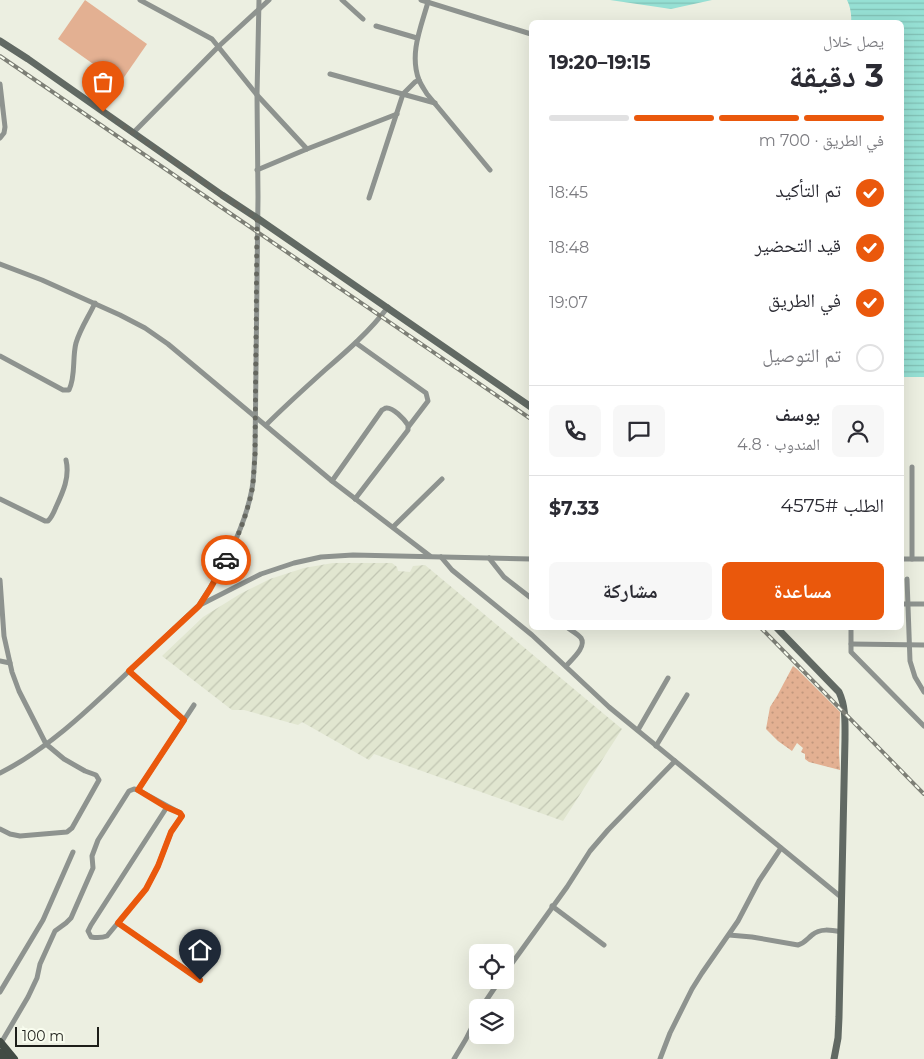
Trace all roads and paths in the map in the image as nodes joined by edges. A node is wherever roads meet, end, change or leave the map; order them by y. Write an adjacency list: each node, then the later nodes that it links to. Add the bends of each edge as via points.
1 (140, 0): 13 (street, via 212,38)
2 (259, 0): 7 (street)
3 (269, 0): 7 (street)
4 (342, 0): 8 (street)
5 (422, 0): 6 (street)
6 (428, 2): 10 (street); 11 (street)
7 (259, 9): 13 (street); 18 (street)
8 (363, 19)
9 (376, 26): 11 (street)
10 (529, 33)
11 (417, 38): 15 (street, via 415,64)
12 (0, 41): 21 (street)
13 (219, 46): 18 (street); 21 (street)
14 (330, 74): 17 (street)
15 (419, 80): 17 (street); 19 (street)
16 (0, 84): 22 (street, via 5,127)
17 (404, 94): 19 (street); 20 (street)
18 (257, 95): 23 (street); 24 (street)
19 (436, 104): 25 (street)
20 (397, 114): 23 (street); 26 (street)
21 (133, 133): 27 (street)
22 (0, 138)
23 (306, 149): 24 (street)
24 (257, 170): 27 (street)
25 (490, 170)
26 (369, 198)
27 (257, 218): 30 (street); 34 (street)
28 (0, 264): 29 (street)
29 (95, 303): 32 (street, via 76,344 68,390); 34 (street, via 168,344)
30 (388, 308): 31 (street); 33 (street)
31 (356, 343): 35 (street); 36 (street, via 426,393 428,401)
32 (0, 356)
33 (529, 406)
34 (256, 416): 35 (street); 57 (street, via 253,480 247,510 232,550)
35 (266, 425): 40 (street)
36 (409, 426): 40 (street, via 399,414 389,408 384,409); 42 (street, via 404,437)
37 (66, 460): 41 (street, via 63,492 48,521)
38 (912, 467): 49 (street)
39 (442, 479): 43 (street)
40 (332, 481): 42 (street)
41 (0, 499)
42 (355, 499): 43 (street)
43 (393, 527): 44 (street)
44 (430, 556): 45 (street); 57 (street, via 353,555 294,563 261,574)
45 (441, 557): 46 (street); 66 (street, via 452,570)
46 (489, 558): 47 (street); 53 (street, via 504,577)
47 (529, 559)
48 (904, 559): 49 (street)
49 (912, 559): 50 (street)
50 (924, 559)
51 (907, 579): 55 (street)
52 (0, 580): 65 (street, via 4,636)
53 (529, 596)
54 (904, 604): 55 (street)
55 (908, 604): 56 (street); 62 (street)
56 (924, 604)
57 (199, 606): 67 (street)
58 (571, 630): 66 (street, via 581,638 583,645)
59 (778, 630): 84 (street, via 835,687 842,699 845,740)
60 (851, 630): 61 (street)
61 (851, 644): 62 (street); 73 (street, via 851,652)
62 (910, 645): 63 (street); 69 (street, via 912,669)
63 (924, 645)
64 (0, 661): 65 (street)
65 (10, 663): 75 (street, via 19,691)
66 (566, 666): 74 (street)
67 (129, 671): 72 (street); 75 (street)
68 (668, 678): 74 (street)
69 (924, 692)
70 (687, 695): 76 (street)
71 (194, 705): 72 (street)
72 (184, 720): 79 (street)
73 (924, 726)
74 (638, 730): 76 (street)
75 (46, 744): 78 (street); 81 (street, via 99,780 67,832 20,836)
76 (656, 746): 77 (street)
77 (675, 761): 82 (street); 85 (street, via 590,851)
78 (0, 773)
79 (138, 790): 80 (street); 94 (street, via 129,791 98,840 92,856 93,868 71,918 55,931 28,997)
80 (166, 807): 86 (street, via 182,816 171,832 146,889); 86 (street, via 88,931 91,937 104,938)
81 (0, 829)
82 (782, 848): 84 (street); 88 (street)
83 (74, 852): 92 (street, via 43,920)
84 (842, 897): 87 (street)
85 (552, 906): 89 (street); 90 (street)
86 (118, 923): 91 (street)
87 (841, 932): 88 (street, via 821,930 798,945); 100 (street, via 838,1038)
88 (729, 935): 99 (street, via 692,989)
89 (604, 945)
90 (514, 961)
91 (200, 980)
92 (0, 992)
93 (469, 1033): 98 (street)
94 (1, 1043): 97 (main road)
95 (0, 1053): 96 (main road)
96 (5, 1059)
97 (14, 1059)
98 (454, 1059)
99 (660, 1059)
100 (834, 1059)

